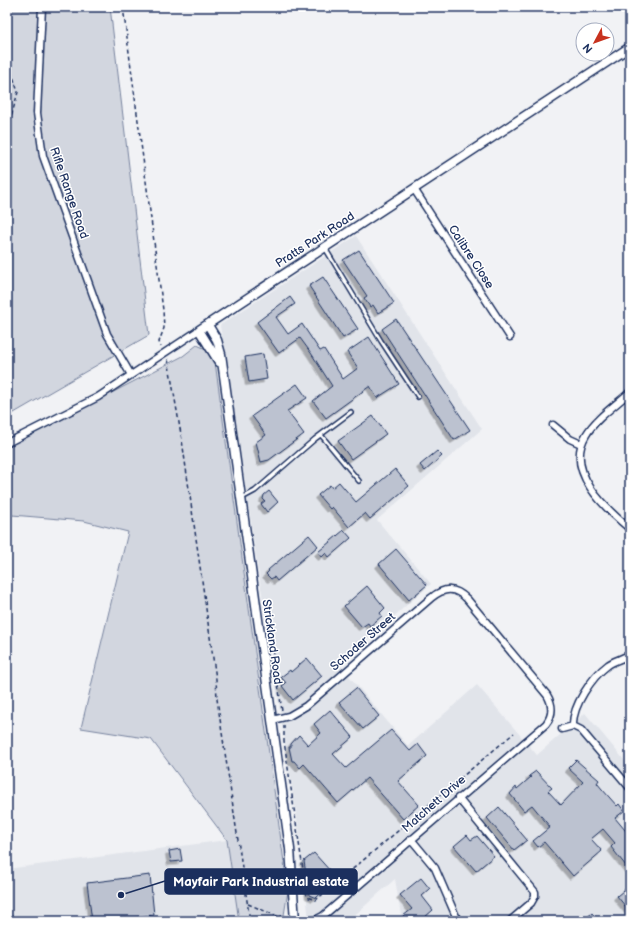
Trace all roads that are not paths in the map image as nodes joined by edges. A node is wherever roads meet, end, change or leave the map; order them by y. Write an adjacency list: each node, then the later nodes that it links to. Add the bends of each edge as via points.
1 (42, 7): 9 (street, Rifle Range Road, via 37,113 43,156 107,334)
2 (630, 47): 3 (street, Pratts Park Road)
3 (414, 189): 4 (street, Pratts Park Road); 7 (street, Calibre Close)
4 (325, 248): 5 (street, Pratts Park Road); 11 (lane, via 381,342)
5 (208, 325): 6 (street, Pratts Park Road); 8 (street, Strickland Road, via 219,346)
6 (199, 330): 8 (street, Strickland Road); 9 (street, Pratts Park Road)
7 (510, 337)
8 (221, 366): 18 (street, Strickland Road)
9 (131, 375): 15 (street, Pratts Park Road, via 98,397)
10 (630, 392): 16 (street, via 590,429)
11 (418, 397)
12 (352, 412): 14 (lane)
13 (553, 425): 16 (street)
14 (321, 435): 17 (lane); 18 (lane, via 256,491)
15 (7, 443)
16 (582, 444): 19 (street, via 582,468 590,488 603,506)
17 (359, 481)
18 (240, 498): 22 (street, Strickland Road)
19 (630, 529)
20 (630, 654): 23 (street, via 614,661 600,673 577,704)
21 (547, 695): 22 (street, Schoder Street, via 467,599 454,589 435,595 306,706 283,718); 26 (street, Matchett Drive, via 552,708 546,724)
22 (272, 720): 28 (street, Strickland Road, via 290,849)
23 (573, 726): 24 (street); 25 (street, via 581,730)
24 (562, 729)
25 (630, 788)
26 (458, 798): 27 (street, Matchett Drive); 31 (street, via 535,892 531,904)
27 (411, 839): 29 (street, Matchett Drive, via 323,916); 30 (street, via 435,868)
28 (295, 919)
29 (313, 921)
30 (458, 921)
31 (510, 921)

